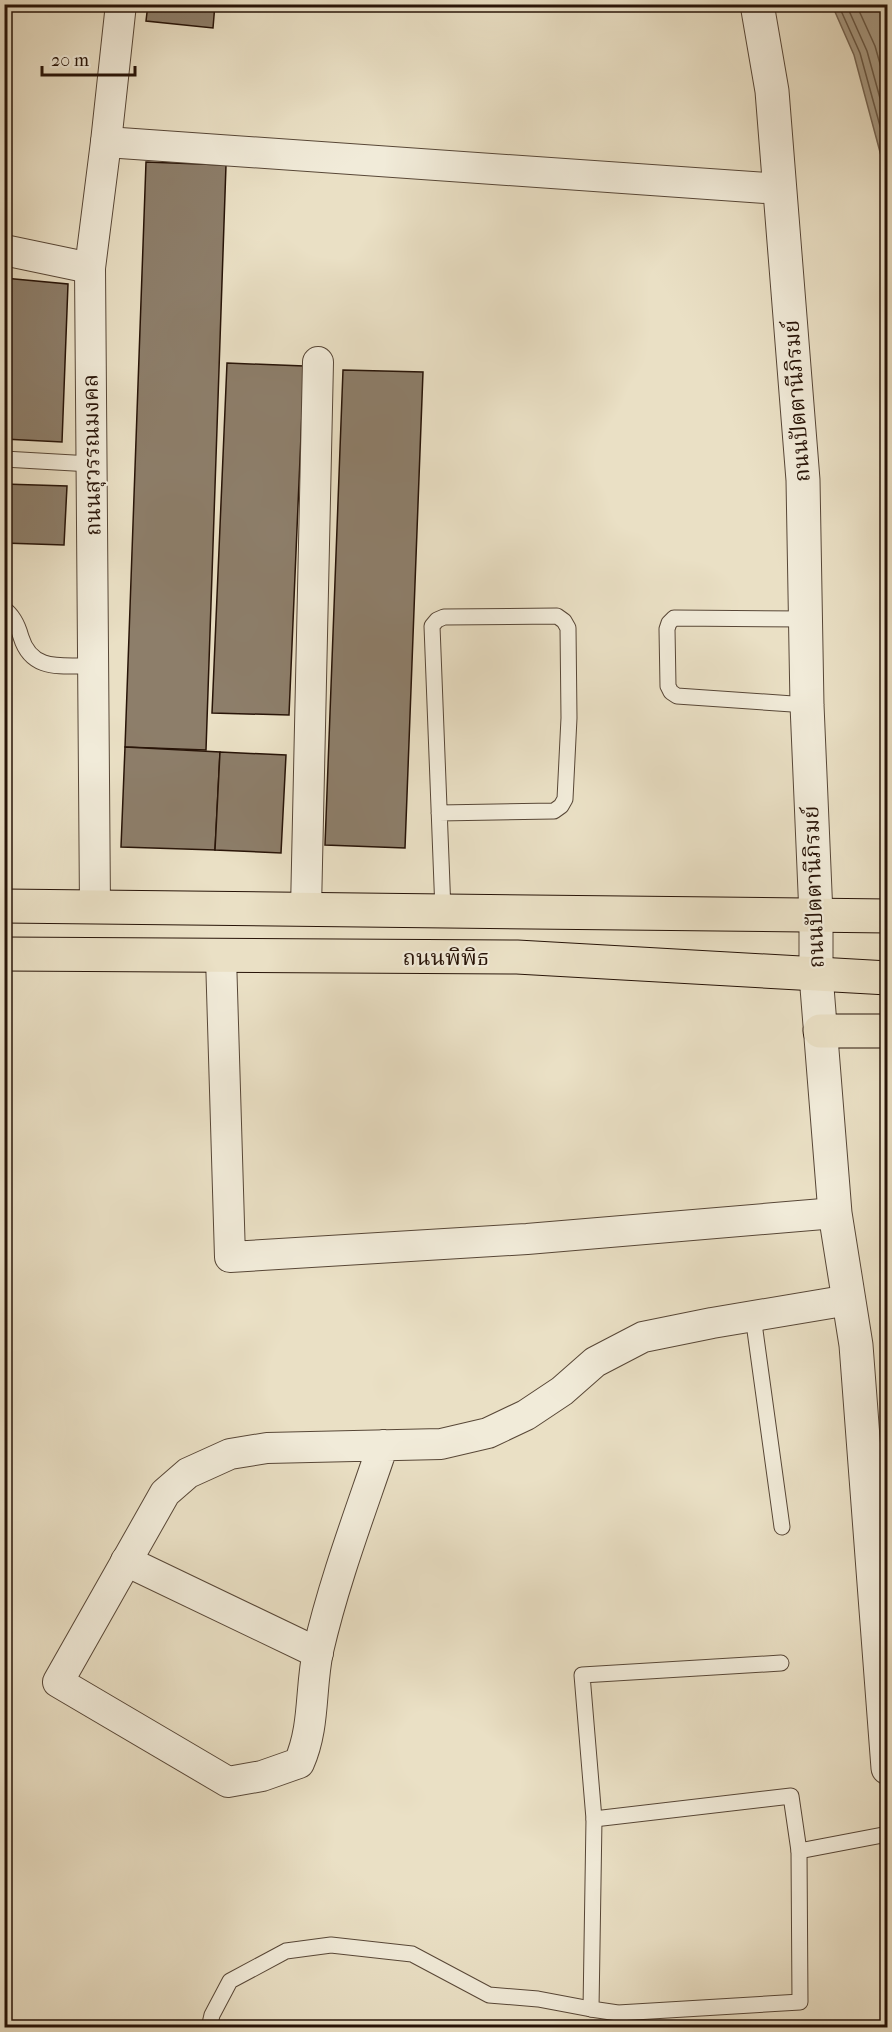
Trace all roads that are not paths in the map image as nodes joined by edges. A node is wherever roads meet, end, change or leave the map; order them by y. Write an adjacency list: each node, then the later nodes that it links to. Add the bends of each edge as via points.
1 (121, 4): 3 (street, ถนนสุวรรณมงคล)
2 (757, 4): 4 (street, ถนนปัตตานีภิรมย์, via 772,91)
3 (106, 142): 4 (street); 6 (street, ถนนสุวรรณมงคล)
4 (780, 189): 11 (street, ถนนปัตตานีภิรมย์, via 803,480)
5 (4, 250): 6 (street)
6 (90, 268): 9 (street, ถนนสุวรรณมงคล)
7 (318, 362): 17 (street)
8 (4, 459): 9 (lane)
9 (91, 464): 12 (street, ถนนสุวรรณมงคล)
10 (4, 609): 12 (lane, via 19,628 25,649 33,659 45,664)
11 (806, 619): 13 (street, ถนนปัตตานีภิรมย์); 13 (lane, via 674,618 667,628 668,686 677,696)
12 (93, 666): 16 (street, ถนนสุวรรณมงคล)
13 (807, 705): 19 (street, ถนนปัตตานีภิรมย์)
14 (439, 813): 14 (lane, via 554,811 561,806 565,799 569,718 568,628 557,616 444,617 432,626); 18 (lane)
15 (4, 906): 16 (main road, ถนนพิพิธ)
16 (95, 907): 17 (main road, ถนนพิพิธ)
17 (306, 909): 18 (main road, ถนนพิพิธ)
18 (443, 911): 19 (main road, ถนนพิพิธ)
19 (816, 915): 20 (main road, ถนนพิพิธ); 23 (street, ถนนปัตตานีภิรมย์)
20 (874, 916)
21 (4, 954): 22 (main road, ถนนพิพิธ)
22 (221, 957): 23 (main road, ถนนพิพิธ, via 517,957); 27 (street, via 230,1257 527,1239)
23 (816, 975): 24 (main road, ถนนพิพิธ); 25 (street, ถนนปัตตานีภิรมย์)
24 (880, 978)
25 (820, 1031): 26 (main road); 27 (street, ถนนปัตตานีภิรมย์)
26 (888, 1031)
27 (834, 1212): 28 (street, ถนนปัตตานีภิรมย์)
28 (849, 1300): 29 (street); 35 (street, ถนนปัตตานีภิรมย์, via 856,1345)
29 (753, 1316): 30 (street, via 644,1337 595,1362 526,1415 488,1433 441,1444); 31 (lane)
30 (383, 1445): 32 (street, via 267,1448 230,1454 188,1473 165,1493); 33 (street, via 335,1587)
31 (782, 1527)
32 (126, 1561): 33 (street); 33 (street, via 58,1682 228,1782 262,1776 298,1763 307,1744)
33 (318, 1653)
34 (781, 1663): 36 (lane, via 582,1675)
35 (888, 1768)
36 (594, 1819): 38 (lane, via 791,1796); 39 (lane)
37 (888, 1834): 38 (lane)
38 (799, 1851): 39 (lane, via 800,2002 618,2013)
39 (591, 2009): 40 (lane, via 489,1995 412,1954 331,1945 286,1951 230,1981)
40 (209, 2028)

